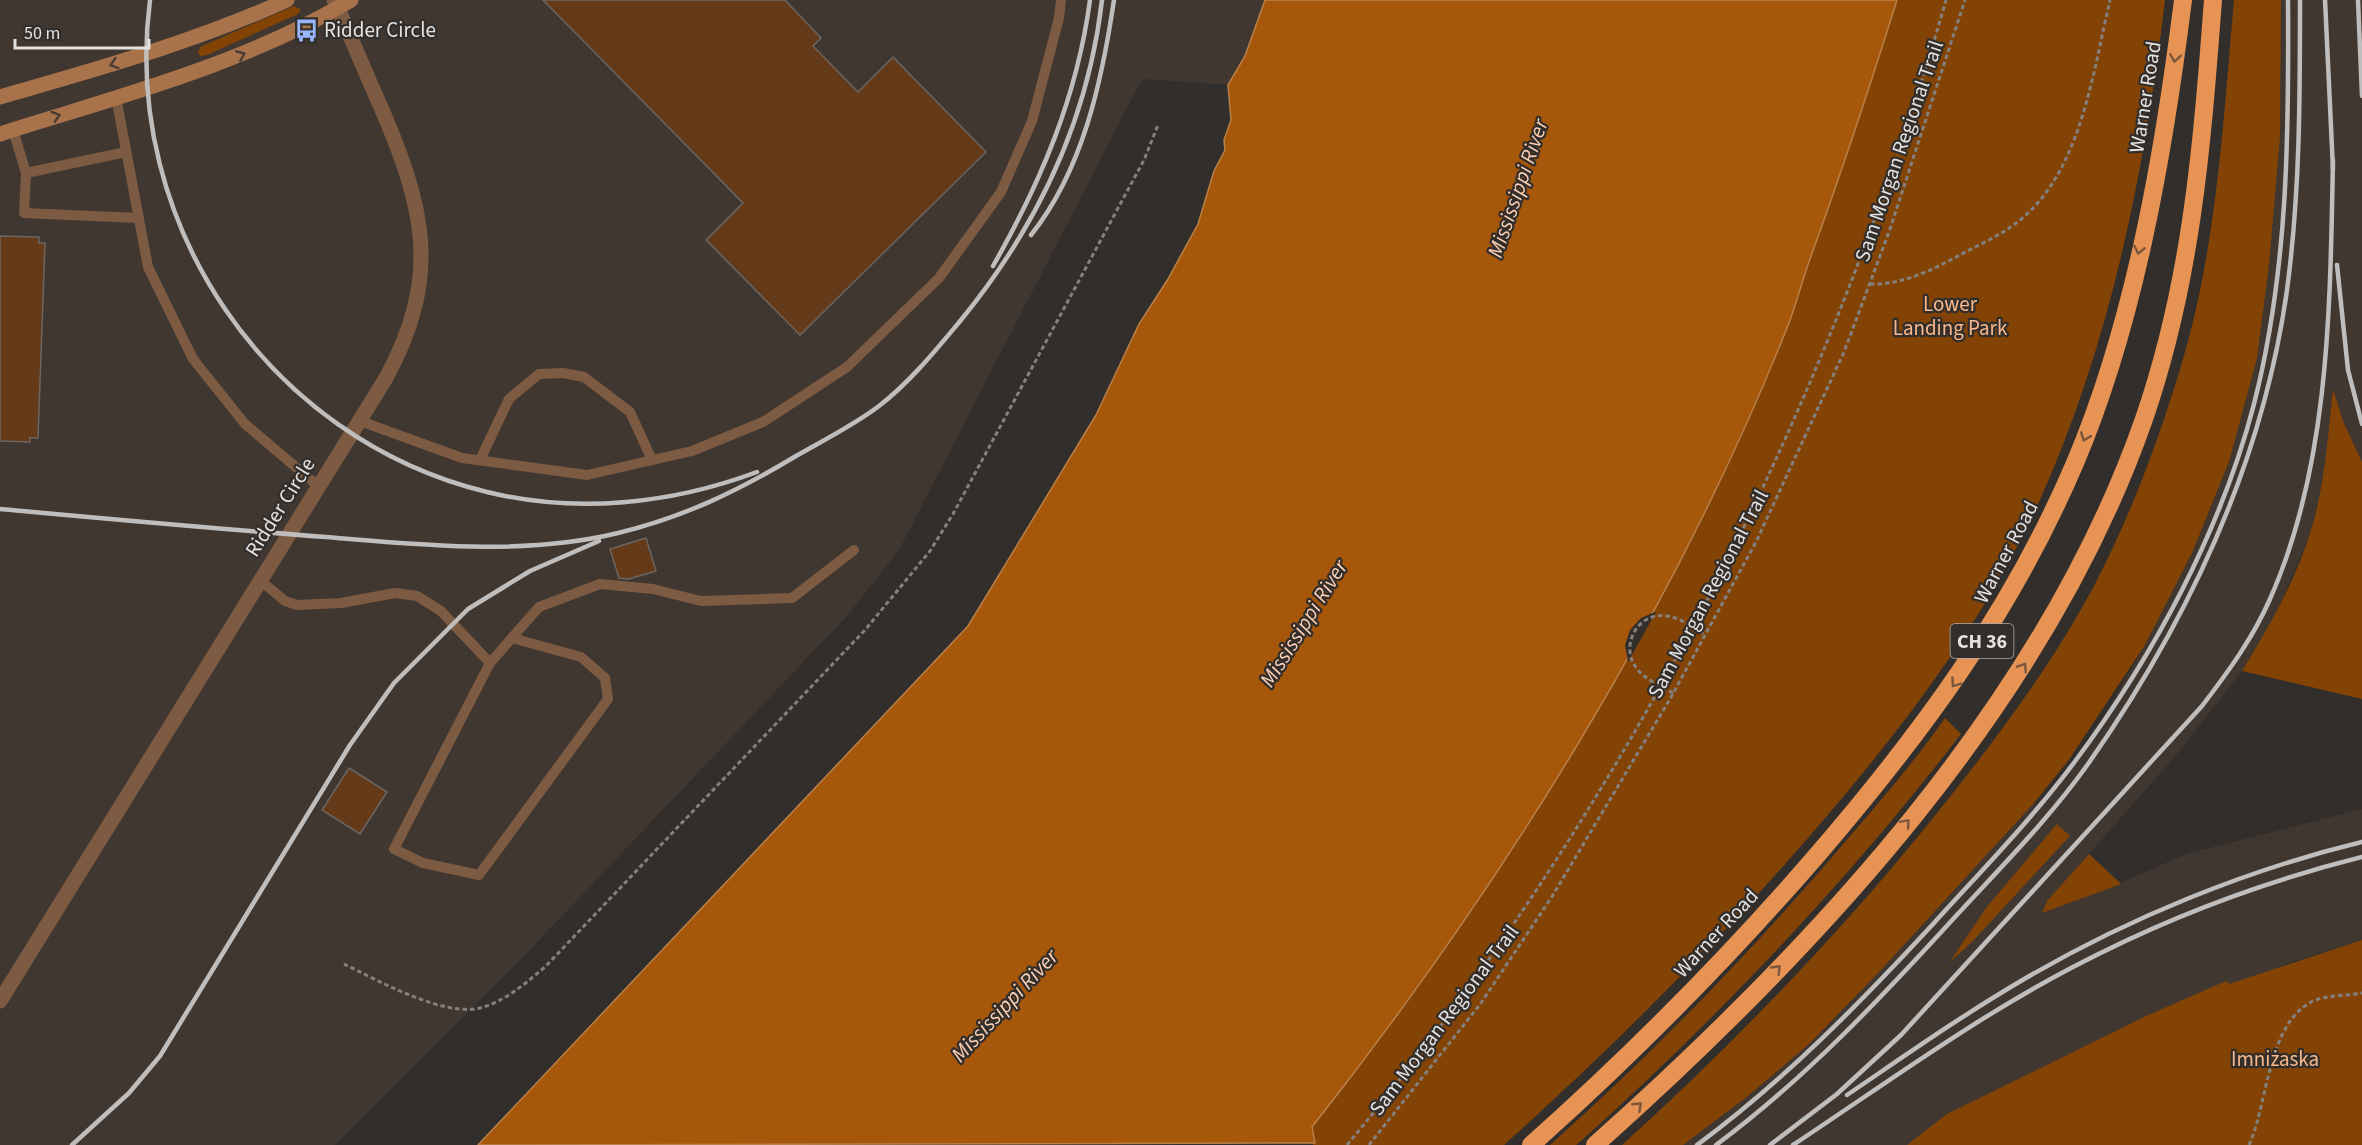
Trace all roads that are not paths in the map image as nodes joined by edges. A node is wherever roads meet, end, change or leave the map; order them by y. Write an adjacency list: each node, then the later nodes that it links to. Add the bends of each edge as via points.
1 (287, 0): 6 (street, one-way to 6, via 246,19 146,54)
2 (1061, 0): 14 (lane, via 1032,121 1001,192 939,278 847,367 763,422 692,451)
3 (2183, 0): 21 (highway, Warner Road / CH 36, one-way to 21, via 2164,125 2116,347 2076,461 2023,572 1943,699 1826,845 1665,1019)
4 (2213, 0): 22 (highway, CH 36, one-way to 4, via 1753,994 1890,843 1993,712 2066,594 2098,532 2144,419 2175,309 2198,184)
5 (341, 3): 7 (street, one-way to 5, via 232,59); 12 (street, Ridder Circle, via 412,186 422,250 420,289 410,328 391,370)
6 (0, 97)
7 (116, 97): 8 (street, one-way to 7); 9 (lane)
8 (6, 132): 10 (lane)
9 (126, 152): 10 (lane); 11 (lane)
10 (26, 173): 11 (lane, via 24,213)
11 (139, 218): 15 (lane, via 148,267 193,359 245,424)
12 (360, 421): 13 (lane, via 462,458); 15 (street, Ridder Circle)
13 (480, 460): 14 (lane, via 587,475); 14 (lane, via 508,399 539,374 563,373 584,377 619,401 630,412)
14 (652, 460)
15 (318, 486): 17 (street, Ridder Circle)
16 (854, 550): 18 (lane, via 792,598 701,601 653,589 600,584 539,607)
17 (260, 580): 19 (lane, via 285,601 297,605 341,603 395,593 417,596 441,611); 20 (street, Ridder Circle)
18 (512, 638): 19 (lane); 19 (lane, via 580,657 605,678 608,699 478,875 423,863 394,849)
19 (490, 663)
20 (0, 1001)
21 (1532, 1145)
22 (1595, 1145)

